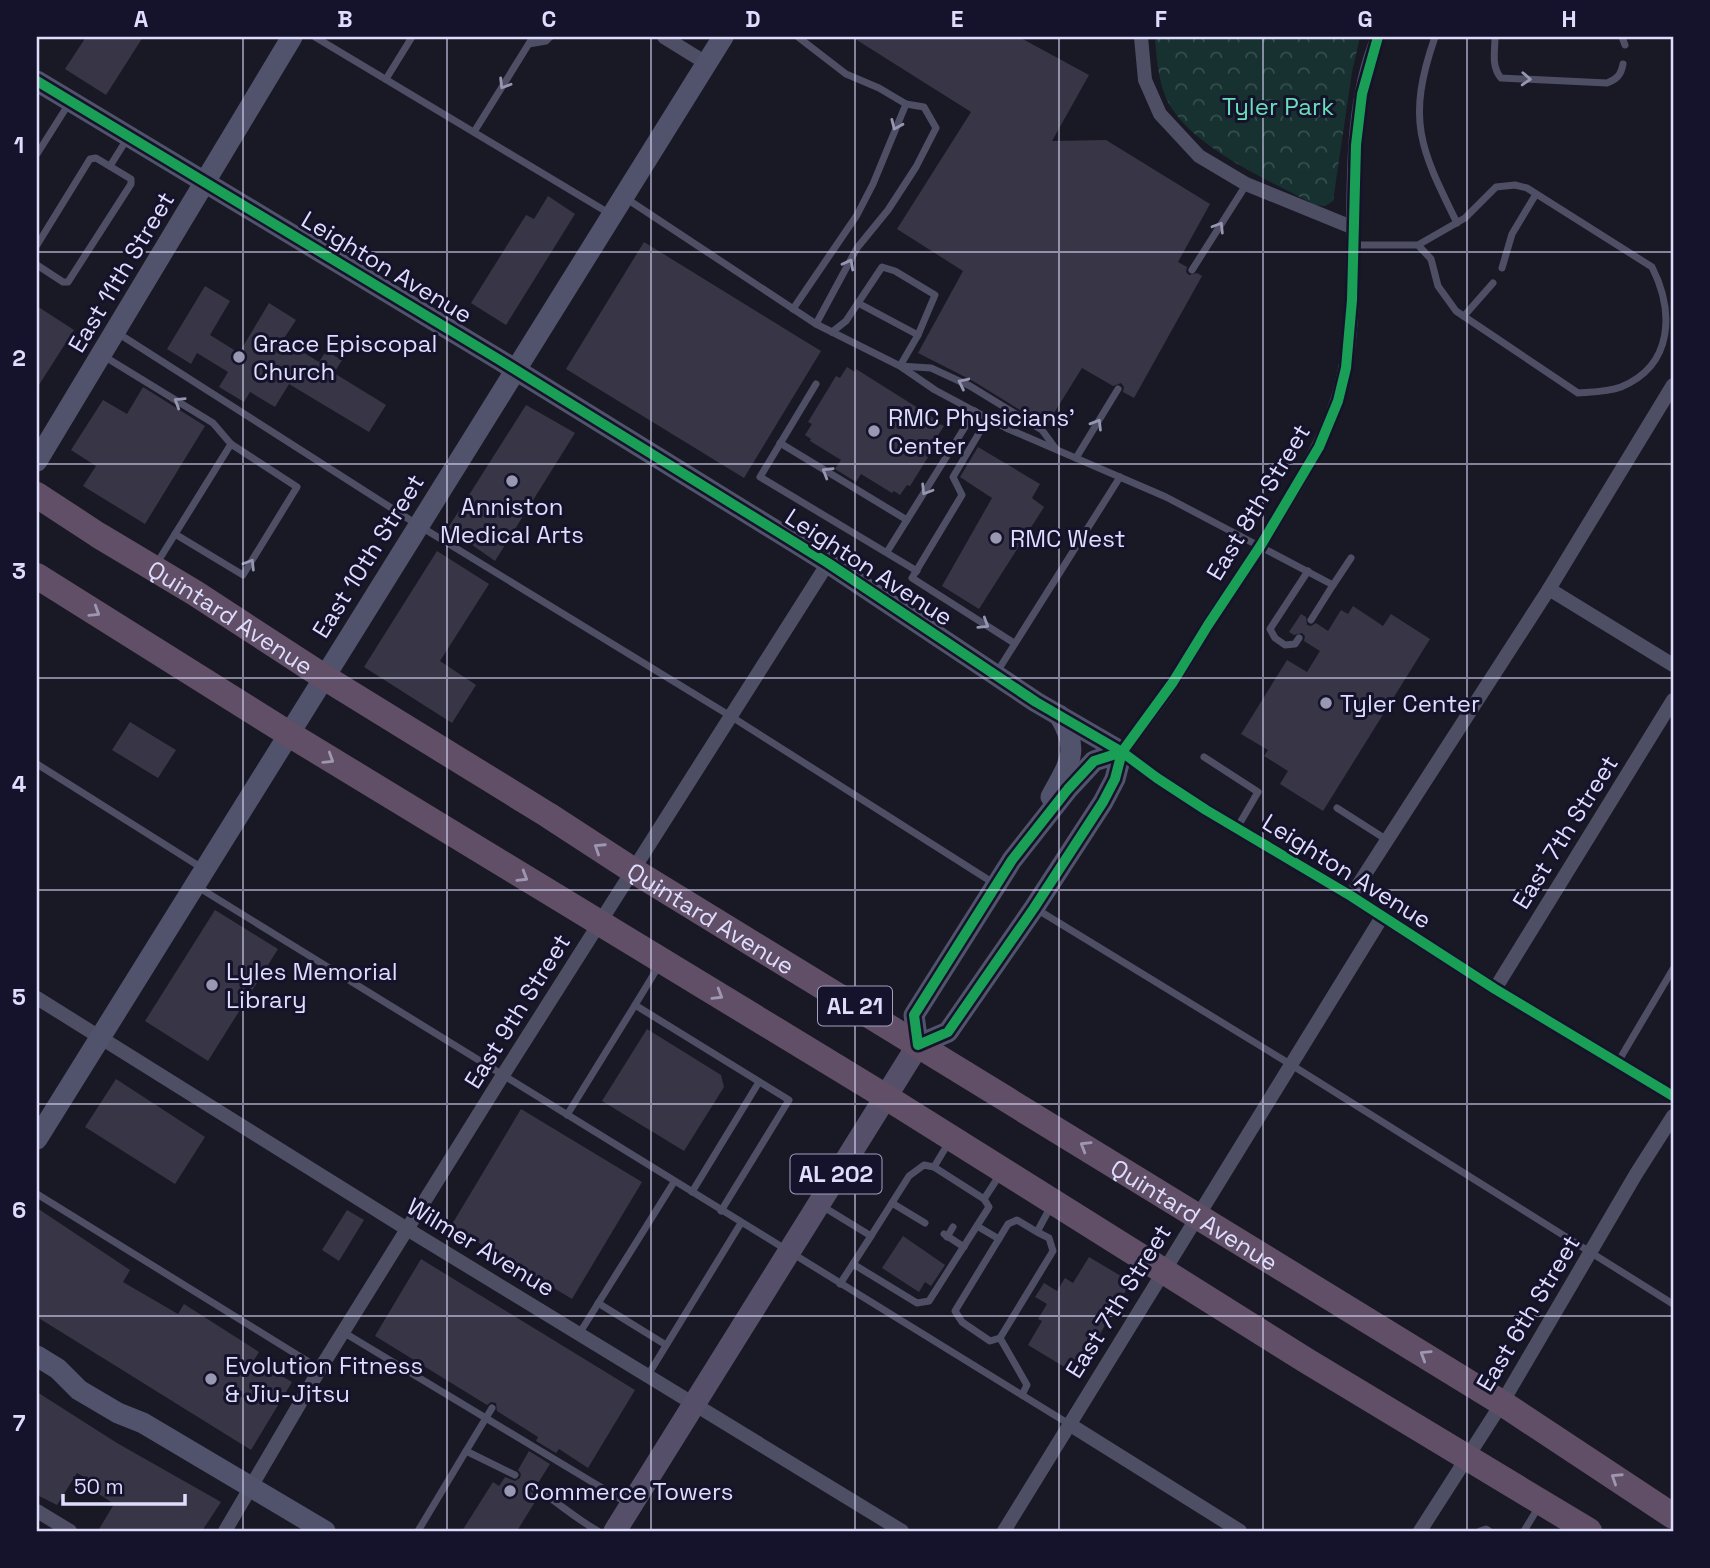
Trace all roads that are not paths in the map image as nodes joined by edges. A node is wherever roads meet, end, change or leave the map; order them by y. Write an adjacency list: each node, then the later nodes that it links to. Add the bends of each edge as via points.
1 (292, 37): 25 (street, East 11th Street)
2 (315, 37): 17 (lane)
3 (412, 37): 17 (lane)
4 (550, 37): 13 (lane)
5 (664, 37): 15 (street)
6 (723, 37): 15 (street, East 10th Street)
7 (798, 37): 20 (lane, via 846,74)
8 (1141, 37): 26 (street, via 1145,80 1160,114 1199,156)
9 (1378, 37): 30 (street, East 8th Street, via 1362,94)
10 (1435, 37): 29 (lane, via 1419,106 1421,141)
11 (1495, 37): 16 (lane, one-way to 16, via 1495,71 1502,78 1607,83 1621,73)
12 (1622, 37): 14 (lane)
13 (531, 40): 21 (lane, one-way to 21)
14 (1625, 45)
15 (706, 63): 28 (street, East 10th Street)
16 (1623, 64)
17 (386, 79): 21 (lane)
18 (37, 81): 19 (street, Leighton Avenue)
19 (71, 101): 22 (street, Leighton Avenue); 23 (lane)
20 (906, 104): 39 (lane, one-way to 39, via 857,215); 41 (lane, one-way to 20, via 857,248 888,210 936,128 924,107)
21 (474, 132): 28 (lane)
22 (129, 136): 24 (lane); 25 (street, Leighton Avenue)
23 (37, 154)
24 (110, 166): 31 (lane, via 90,159); 34 (lane, via 131,179 131,184 68,282)
25 (205, 182): 42 (street, East 11th Street); 47 (street, Leighton Avenue)
26 (1247, 184): 30 (street); 36 (lane, one-way to 26)
27 (1536, 194): 29 (lane, via 1515,185 1496,187); 35 (lane, via 1512,234); 40 (lane, via 1652,267 1661,284 1667,315 1666,338 1653,362 1620,388 1578,393)
28 (617, 206): 39 (lane); 47 (street, East 10th Street)
29 (1457, 223): 33 (lane)
30 (1354, 228): 32 (street, East 8th Street)
31 (37, 245)
32 (1353, 245): 33 (lane); 63 (street, East 8th Street, via 1346,368 1338,401 1319,447)
33 (1418, 245): 40 (lane, via 1431,258 1438,286)
34 (37, 265)
35 (1502, 268)
36 (1192, 270)
37 (1493, 283): 40 (lane)
38 (858, 303): 43 (lane); 44 (lane); 44 (lane, via 882,267 895,271 935,295)
39 (793, 309): 41 (lane)
40 (1464, 316)
41 (816, 324): 43 (lane)
42 (116, 332): 45 (street, East 11th Street); 61 (lane)
43 (832, 332): 46 (lane)
44 (918, 335): 46 (lane)
45 (102, 354): 54 (lane, one-way to 45, via 213,423); 57 (street, East 11th Street)
46 (900, 366): 51 (lane); 55 (lane, one-way to 46, via 1042,430 970,386 931,368)
47 (515, 370): 61 (street, East 10th Street); 66 (street, Leighton Avenue)
48 (816, 384): 53 (lane)
49 (1673, 385): 72 (street)
50 (1118, 389): 56 (lane, one-way to 50)
51 (975, 411): 52 (lane); 60 (lane, one-way to 60)
52 (988, 418): 55 (lane); 68 (lane, via 953,477 961,495)
53 (780, 443): 60 (lane, one-way to 53); 64 (lane, via 760,477)
54 (231, 444): 62 (lane); 62 (lane, one-way to 54, via 243,575 297,486)
55 (1057, 450): 56 (lane)
56 (1076, 458): 58 (lane)
57 (37, 461)
58 (1120, 477): 63 (lane); 75 (lane)
59 (37, 495): 67 (highway, Quintard Avenue / AL 21)
60 (907, 520): 64 (lane)
61 (418, 526): 78 (street, East 10th Street); 81 (lane)
62 (175, 534): 67 (lane)
63 (1261, 545): 69 (lane); 83 (street, East 8th Street, via 1174,682)
64 (887, 552): 68 (lane)
65 (1351, 558): 71 (lane)
66 (828, 563): 77 (street, Leighton Avenue); 81 (street, East 9th Street)
67 (153, 568): 78 (highway, Quintard Avenue / AL 21)
68 (917, 571): 75 (lane, one-way to 75, via 912,578)
69 (1308, 572): 71 (lane); 74 (lane, via 1270,629 1285,645)
70 (37, 576): 82 (highway, AL 21, one-way to 82)
71 (1333, 585): 73 (lane)
72 (1549, 589): 76 (street); 89 (street)
73 (1311, 620)
74 (1299, 638)
75 (1014, 643): 77 (lane)
76 (1673, 665)
77 (995, 675): 80 (street, Leighton Avenue)
78 (324, 677): 82 (street, East 10th Street); 90 (highway, Quintard Avenue / AL 21, one-way to 78)
79 (1673, 700): 99 (street, East 7th Street)
80 (1059, 715): 83 (street, Leighton Avenue); 88 (street, via 1070,734 1071,755)
81 (732, 718): 90 (street, East 9th Street); 92 (lane)
82 (289, 734): 91 (street, East 10th Street); 96 (highway, AL 21, one-way to 96)
83 (1122, 752): 87 (street, Leighton Avenue); 88 (street, via 1094,761); 94 (street, East 8th Street, via 1103,802)
84 (1204, 757): 87 (lane, via 1258,792)
85 (37, 764): 91 (lane)
86 (1337, 808): 89 (lane)
87 (1237, 828): 93 (street, Leighton Avenue)
88 (1034, 833): 92 (street)
89 (1387, 839): 93 (street)
90 (634, 870): 96 (street, East 9th Street); 103 (highway, Quintard Avenue / AL 21)
91 (200, 877): 102 (street, East 10th Street); 106 (lane)
92 (997, 885): 103 (street, via 914,1015)
93 (1351, 896): 95 (street, Leighton Avenue)
94 (1034, 908): 103 (street, East 8th Street, via 948,1032); 105 (lane)
95 (1382, 917): 99 (street, Leighton Avenue); 105 (street, East 7th Street)
96 (600, 922): 97 (highway, AL 21); 106 (street, East 9th Street)
97 (662, 961): 101 (lane); 109 (highway, AL 21, one-way to 109)
98 (1673, 969): 104 (lane)
99 (1495, 989): 104 (street, Leighton Avenue)
100 (37, 998): 102 (street, Wilmer Avenue)
101 (635, 1005): 107 (lane); 110 (lane)
102 (100, 1036): 112 (street, East 10th Street); 131 (street, Wilmer Avenue)
103 (918, 1045): 109 (main road, AL 202); 125 (highway, Quintard Avenue / AL 21, one-way to 103)
104 (1618, 1062): 108 (street, Leighton Avenue)
105 (1290, 1064): 125 (street, East 7th Street); 137 (lane)
106 (503, 1075): 110 (lane); 131 (street, East 9th Street)
107 (760, 1082): 117 (lane); 124 (lane, via 789,1100)
108 (1673, 1096)
109 (886, 1097): 113 (highway, AL 21); 120 (main road, AL 202)
110 (567, 1115): 116 (lane)
111 (1673, 1116): 137 (street, East 6th Street)
112 (39, 1129)
113 (952, 1139): 114 (lane); 115 (highway, AL 21)
114 (933, 1167): 119 (lane); 121 (lane, via 924,1165 909,1176)
115 (1003, 1170): 119 (lane); 122 (highway, AL 21)
116 (674, 1182): 117 (lane); 141 (lane)
117 (692, 1192): 124 (lane)
118 (37, 1194): 148 (lane)
119 (984, 1199): 129 (lane, via 989,1207)
120 (818, 1203): 133 (lane); 136 (main road, AL 202)
121 (892, 1203): 126 (lane); 133 (lane)
122 (1054, 1203): 132 (lane); 139 (highway, AL 21)
123 (919, 1208): 126 (lane)
124 (721, 1211): 127 (lane)
125 (1198, 1215): 139 (street, East 7th Street); 151 (highway, Quintard Avenue / AL 21, one-way to 125)
126 (914, 1216): 128 (lane)
127 (741, 1223): 136 (lane); 146 (lane)
128 (925, 1223)
129 (978, 1226): 134 (lane); 135 (lane)
130 (953, 1227): 135 (lane, via 945,1236)
131 (407, 1229): 143 (street, East 9th Street); 144 (street, Wilmer Avenue)
132 (1037, 1232): 134 (lane, via 1017,1220 1008,1224); 145 (lane, via 1049,1238 1053,1251)
133 (871, 1236): 138 (lane)
134 (999, 1239): 145 (lane, via 955,1311 990,1341)
135 (964, 1247): 138 (lane, via 929,1301 917,1303)
136 (787, 1252): 140 (lane); 152 (main road, AL 202)
137 (1590, 1254): 142 (lane); 151 (street, East 6th Street)
138 (853, 1264): 140 (lane)
139 (1164, 1269): 155 (street, East 7th Street); 157 (highway, AL 21)
140 (840, 1284): 150 (lane)
141 (598, 1303): 144 (lane); 146 (lane)
142 (1673, 1304)
143 (344, 1332): 148 (street, East 9th Street); 154 (lane)
144 (579, 1334): 149 (street, Wilmer Avenue)
145 (1000, 1338): 150 (lane, via 1027,1385)
146 (666, 1345): 149 (lane)
147 (37, 1356): 159 (street, via 79,1390)
148 (320, 1369): 159 (street, East 9th Street)
149 (648, 1375): 152 (street, Wilmer Avenue)
150 (1022, 1395): 155 (lane)
151 (1502, 1403): 157 (street, East 6th Street); 163 (highway, Quintard Avenue / AL 21, one-way to 151)
152 (694, 1404): 164 (main road, AL 202); 169 (street, Wilmer Avenue)
153 (492, 1408): 154 (lane)
154 (486, 1418): 156 (lane); 164 (lane)
155 (1069, 1423): 170 (street, East 7th Street); 171 (street)
156 (466, 1451): 158 (lane); 168 (lane)
157 (1467, 1458): 161 (highway, AL 21); 172 (street, East 6th Street)
158 (515, 1475)
159 (251, 1487): 166 (street, East 9th Street); 167 (street)
160 (535, 1488): 164 (lane, via 562,1504 576,1519)
161 (1541, 1503): 175 (lane); 176 (highway, AL 21)
162 (37, 1511): 165 (street)
163 (1673, 1516)
164 (619, 1525)
165 (70, 1531)
166 (225, 1531)
167 (325, 1531)
168 (418, 1531)
169 (902, 1531)
170 (1004, 1531)
171 (1240, 1531)
172 (1420, 1531)
173 (1480, 1531): 174 (lane)
174 (1489, 1531)
175 (1524, 1531)
176 (1589, 1531)

